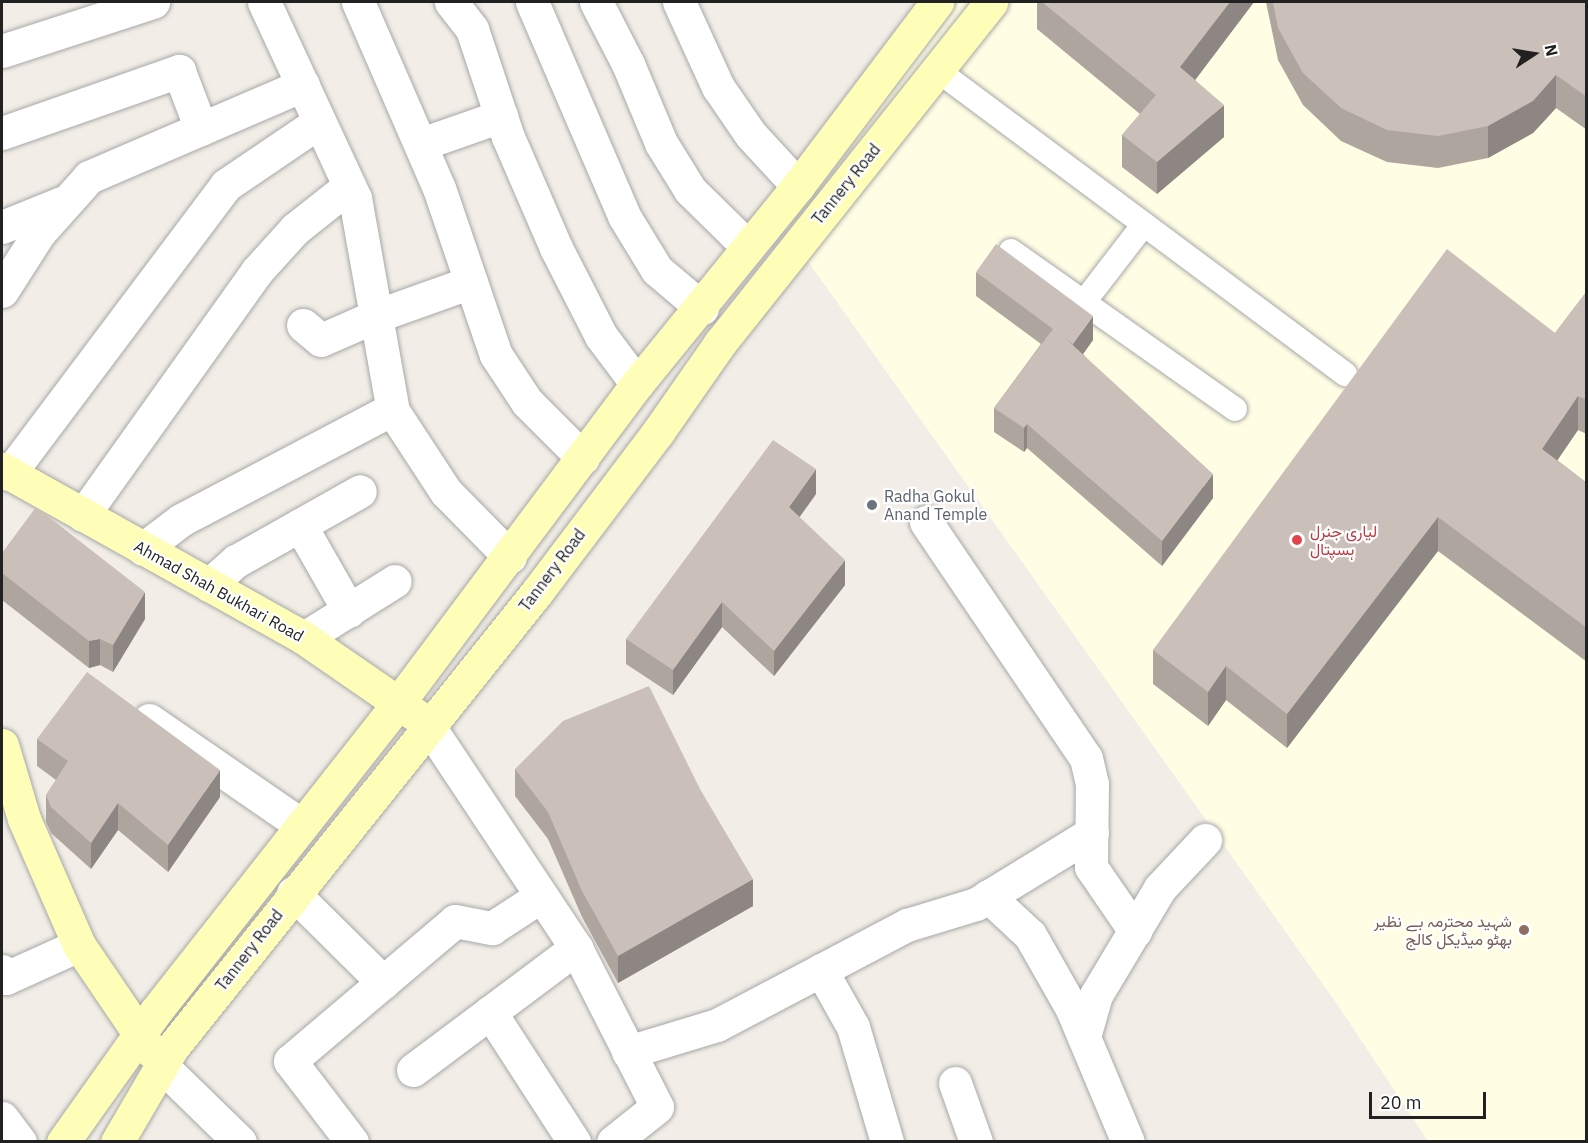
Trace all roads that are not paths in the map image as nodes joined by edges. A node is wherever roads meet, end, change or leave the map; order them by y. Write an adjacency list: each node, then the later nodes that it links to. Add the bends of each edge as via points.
1 (153, 2): 10 (street)
2 (264, 2): 12 (street)
3 (358, 2): 17 (street)
4 (451, 2): 13 (street, via 472,29)
5 (532, 2): 28 (street, via 624,216 657,270)
6 (596, 2): 23 (street, via 628,64 661,143 678,171 690,190)
7 (679, 2): 19 (street, via 718,87 751,135)
8 (937, 2): 19 (main road)
9 (984, 4): 11 (main road, Tannery Road)
10 (2, 51)
11 (937, 70): 21 (lane); 49 (main road, Tannery Road, via 720,344 537,592)
12 (303, 85): 14 (street); 15 (street)
13 (501, 116): 17 (street); 32 (street, via 556,248 602,336)
14 (319, 122): 18 (street); 36 (street, via 226,185)
15 (201, 129): 16 (street, via 179,70); 20 (street, via 89,177)
16 (2, 133)
17 (421, 144): 25 (street)
18 (349, 186): 29 (street, via 355,198); 38 (street, via 295,229 257,271)
19 (798, 186): 23 (main road)
20 (68, 201): 22 (street); 26 (street, via 39,233)
21 (1144, 224): 27 (lane); 31 (lane)
22 (2, 227)
23 (748, 247): 28 (main road)
24 (1011, 251): 27 (lane)
25 (471, 282): 29 (street); 35 (street, via 496,355 527,402)
26 (2, 291)
27 (1084, 302): 33 (lane)
28 (702, 308): 32 (main road)
29 (376, 316): 30 (street, via 321,340); 42 (street, via 393,411 446,492)
30 (303, 325)
31 (1345, 374)
32 (637, 384): 35 (main road)
33 (1235, 409)
34 (381, 415): 41 (street, via 181,520)
35 (583, 458): 42 (main road)
36 (5, 471): 38 (main road, Ahmad Shah Bukhari Road)
37 (360, 491): 40 (street)
38 (83, 515): 41 (main road, Ahmad Shah Bukhari Road)
39 (926, 522): 53 (street, via 1086,758 1092,784)
40 (300, 525): 44 (street, via 236,561); 45 (street)
41 (143, 549): 44 (main road, Ahmad Shah Bukhari Road)
42 (510, 557): 47 (main road)
43 (395, 581): 45 (street)
44 (209, 585): 46 (main road, Ahmad Shah Bukhari Road)
45 (349, 611): 46 (street)
46 (304, 638): 47 (main road, Ahmad Shah Bukhari Road)
47 (399, 702): 49 (main road, Ahmad Shah Bukhari Road); 52 (main road)
48 (127, 704): 52 (street)
49 (428, 725): 55 (main road, Tannery Road); 56 (street)
50 (2, 745): 51 (main road)
51 (6, 769): 59 (main road)
52 (301, 825): 65 (main road)
53 (1092, 833): 57 (street); 58 (street, via 1091,867)
54 (1205, 840): 58 (street, via 1160,888)
55 (293, 893): 63 (street); 68 (main road, Tannery Road)
56 (541, 896): 60 (street); 63 (street, via 492,928 455,921)
57 (988, 896): 61 (street, via 907,925); 66 (street, via 1030,936)
58 (1135, 931): 66 (street, via 1096,995)
59 (79, 945): 62 (street, via 6,978); 65 (main road)
60 (576, 948): 64 (street); 67 (street)
61 (821, 970): 67 (street, via 717,1025); 79 (street, via 853,1027)
62 (2, 971)
63 (383, 982): 76 (street, via 290,1061)
64 (490, 1012): 69 (street); 77 (street)
65 (138, 1035): 68 (main road); 73 (main road)
66 (1084, 1037): 81 (street)
67 (628, 1052): 78 (street, via 657,1107)
68 (162, 1065): 74 (main road, Tannery Road); 75 (street)
69 (412, 1070)
70 (955, 1083): 80 (street)
71 (2, 1118): 72 (street)
72 (20, 1142)
73 (63, 1142)
74 (117, 1142)
75 (240, 1142)
76 (352, 1142)
77 (574, 1142)
78 (613, 1142)
79 (887, 1142)
80 (976, 1142)
81 (1128, 1142)

